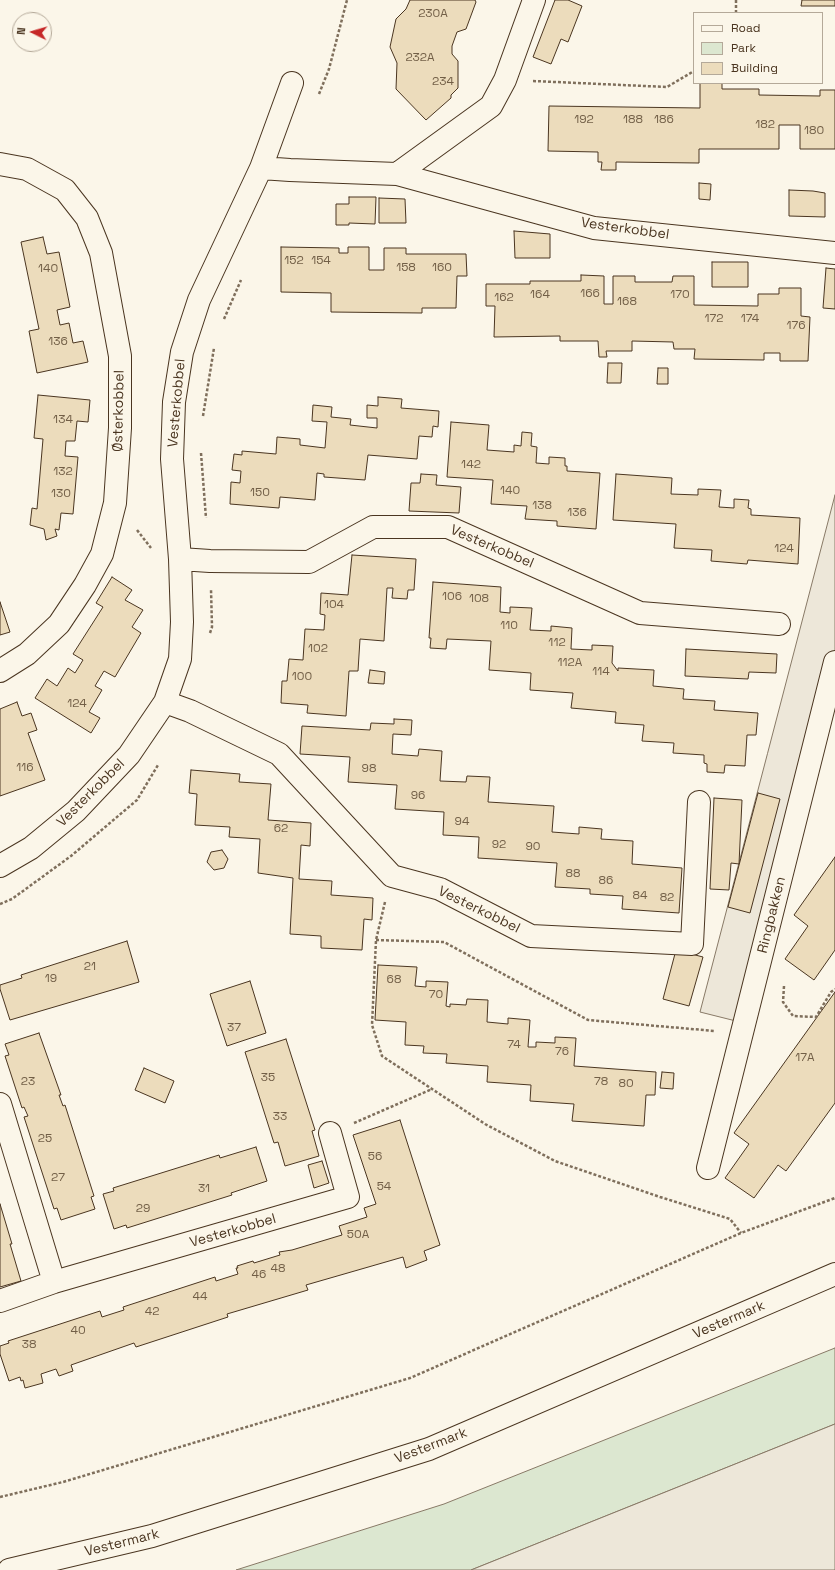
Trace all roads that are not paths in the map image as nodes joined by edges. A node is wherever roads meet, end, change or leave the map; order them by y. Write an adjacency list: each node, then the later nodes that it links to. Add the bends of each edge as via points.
1 (534, 0): 5 (street, via 505,80 491,106)
2 (292, 83): 4 (street, Vesterkobbel)
3 (0, 164): 10 (street, Østerkobbel, via 27,169 65,190 88,218 100,252 120,356 120,428 115,503 102,554 59,624 27,654)
4 (262, 168): 5 (street, Vesterkobbel); 7 (street, Vesterkobbel, via 199,300 182,352 174,402 172,459)
5 (397, 174): 6 (street, Vesterkobbel, via 594,228)
6 (835, 253)
7 (180, 559): 8 (street, Vesterkobbel, via 309,562 373,527 448,527 640,613); 11 (street, Vesterkobbel, via 180,659)
8 (779, 624)
9 (835, 662): 16 (street, Ringbakken)
10 (0, 671)
11 (165, 702): 12 (street, Vesterkobbel, via 190,711 279,754 392,876 440,889 531,936 692,944); 13 (street, Vesterkobbel, via 129,755 76,811 31,848)
12 (699, 802)
13 (0, 866)
14 (0, 1104): 18 (street)
15 (330, 1133): 18 (street, Vesterkobbel, via 348,1197)
16 (708, 1168)
17 (835, 1274): 20 (street, Vestermark, via 429,1449 152,1536)
18 (54, 1282): 19 (street, Vesterkobbel)
19 (0, 1301)
20 (9, 1570)

